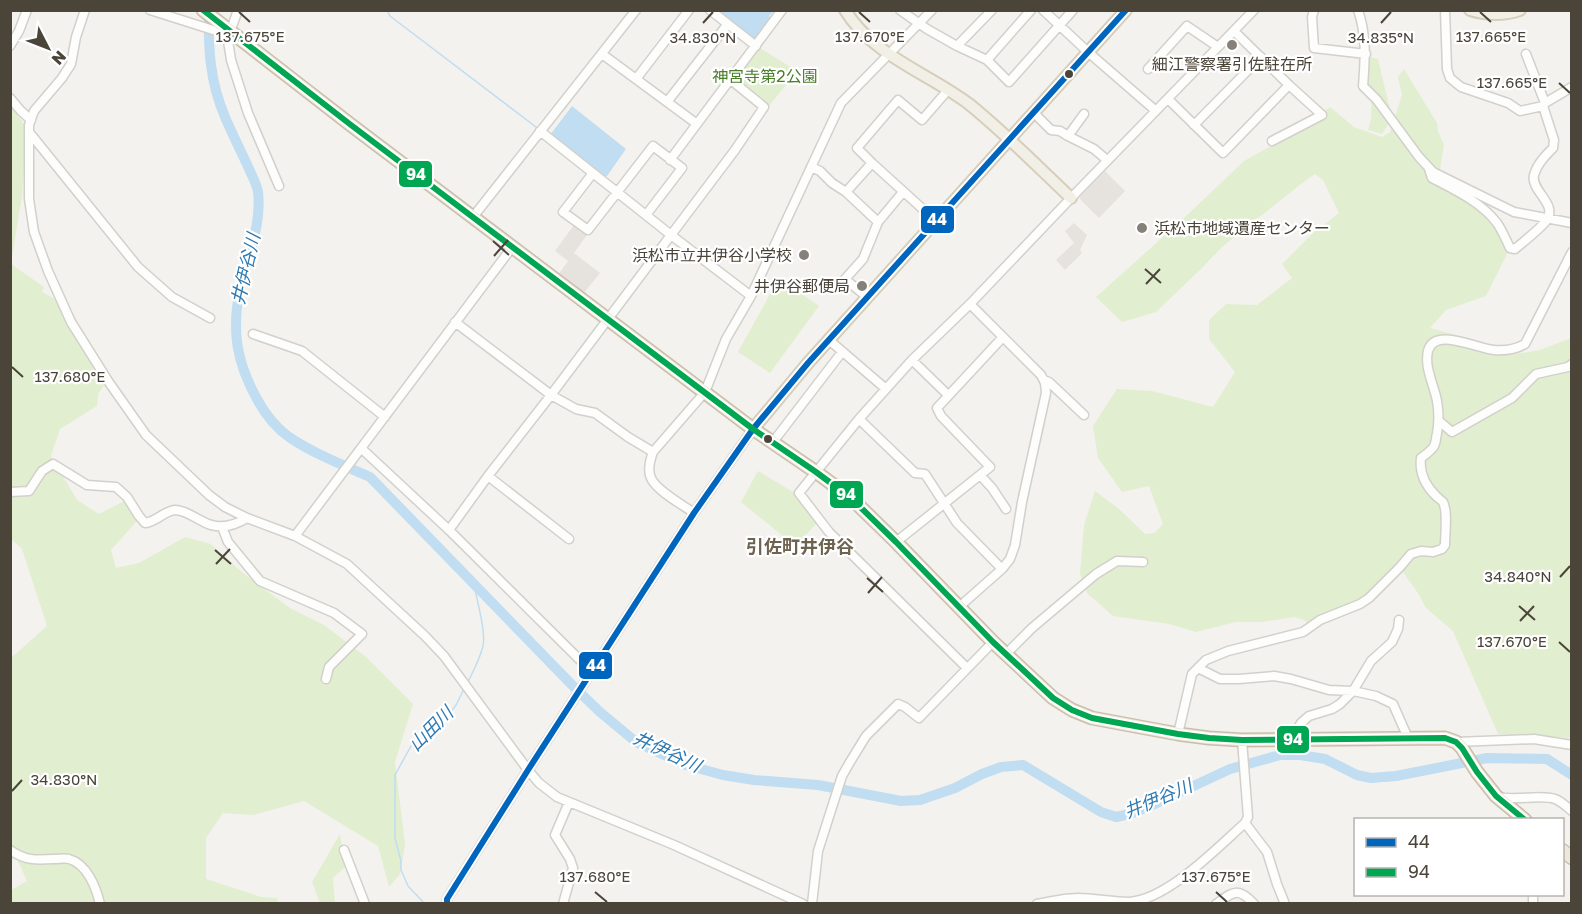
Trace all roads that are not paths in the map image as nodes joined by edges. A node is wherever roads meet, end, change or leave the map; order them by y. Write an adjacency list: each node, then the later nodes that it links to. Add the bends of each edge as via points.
1 (27, 10): 29 (street)
2 (85, 10): 53 (street, via 71,64)
3 (150, 10): 28 (street)
4 (203, 10): 28 (highway)
5 (238, 10): 28 (street)
6 (636, 10): 34 (street)
7 (689, 10): 41 (street)
8 (710, 10): 24 (street)
9 (782, 10): 30 (street)
10 (845, 10): 37 (main road, via 869,39)
11 (900, 10): 25 (street)
12 (932, 10): 25 (street)
13 (992, 10): 31 (street)
14 (1031, 10): 39 (street)
15 (1043, 10): 26 (street)
16 (1073, 10): 26 (street)
17 (1126, 10): 33 (main road)
18 (1254, 10): 27 (street)
19 (1314, 10): 35 (street, via 1314,48)
20 (1358, 10): 35 (street)
21 (1445, 10): 49 (street, via 1450,78 1461,87 1520,111)
22 (1470, 10): 23 (main road, via 1510,14)
23 (1520, 10)
24 (727, 24): 30 (street); 48 (street)
25 (919, 24): 31 (street); 37 (street)
26 (1059, 25): 33 (street); 39 (street, via 1009,82)
27 (1234, 31): 32 (street); 38 (street)
28 (227, 32): 67 (street, via 237,81); 73 (highway)
29 (10, 46)
30 (756, 46): 42 (street)
31 (957, 46): 39 (street)
32 (1218, 47): 40 (street, via 1187,26); 47 (street)
33 (1089, 52): 50 (street); 51 (main road)
34 (602, 54): 41 (street); 56 (street)
35 (1366, 54): 65 (street, via 1363,86)
36 (1526, 54): 49 (street)
37 (889, 55): 45 (main road); 64 (street, via 840,104)
38 (1261, 57): 43 (street); 55 (street)
39 (987, 60)
40 (1148, 69)
41 (636, 80): 48 (street)
42 (731, 80): 54 (street); 78 (street, via 764,107)
43 (1289, 85): 55 (street, via 1223,153); 60 (street, via 1322,115)
44 (1572, 87): 49 (street)
45 (948, 90): 59 (main road); 63 (street, via 922,120 898,100 857,148)
46 (10, 98): 53 (street)
47 (1168, 99): 50 (street); 55 (street)
48 (667, 102): 54 (street)
49 (1544, 104): 74 (street, via 1553,148 1533,176 1535,187 1549,207)
50 (1156, 111): 62 (street)
51 (1034, 113): 58 (street, via 1051,130); 59 (main road)
52 (1084, 114): 58 (street)
53 (31, 120): 57 (street)
54 (697, 124): 61 (street)
55 (1194, 125)
56 (540, 131): 66 (street); 73 (street)
57 (29, 132): 84 (street, via 138,267 172,297); 113 (street, via 29,199 34,232 71,322 146,435 209,495)
58 (1068, 136): 62 (street)
59 (1009, 140): 71 (main road); 75 (main road)
60 (1272, 141)
61 (670, 160): 70 (street, via 653,147); 72 (street, via 682,168)
62 (1107, 160): 71 (street)
63 (872, 163): 68 (street); 69 (street)
64 (811, 167): 68 (street); 81 (street)
65 (1428, 167): 74 (street, via 1514,212); 74 (street, via 1432,178 1487,212 1510,248 1515,249)
66 (593, 173): 70 (street); 70 (street, via 563,212 588,230)
67 (279, 186)
68 (846, 192): 76 (street)
69 (903, 192): 75 (street); 76 (street)
70 (617, 193): 72 (street)
71 (1071, 198): 83 (street)
72 (646, 215): 78 (street)
73 (473, 217): 79 (highway)
74 (1547, 220): 77 (street)
75 (936, 221): 82 (main road)
76 (878, 222): 82 (street, via 863,259 845,279)
77 (1572, 223)
78 (671, 235): 81 (street); 85 (street)
79 (513, 246): 85 (highway); 86 (street)
80 (1572, 252): 101 (street, via 1525,344 1516,349 1493,350 1451,339 1431,345 1428,369)
81 (751, 296): 95 (street, via 726,339)
82 (867, 297): 89 (main road)
83 (970, 304): 88 (street); 91 (street)
84 (210, 318)
85 (608, 318): 95 (highway); 96 (street)
86 (455, 322): 96 (street); 99 (street)
87 (253, 334): 99 (street, via 302,351)
88 (1004, 337): 93 (street); 97 (street)
89 (829, 340): 90 (street); 102 (main road)
90 (843, 352): 94 (street); 103 (street)
91 (912, 360): 94 (street); 97 (street)
92 (1572, 364): 101 (street, via 1536,374 1512,398 1452,432)
93 (1044, 380): 98 (street); 120 (street, via 1046,393 1015,545)
94 (886, 389): 100 (street)
95 (705, 392): 102 (highway); 105 (street)
96 (550, 395): 105 (street, via 576,409 595,413); 108 (street)
97 (948, 395): 107 (street, via 937,408 990,467)
98 (1084, 415)
99 (385, 417): 104 (street)
100 (859, 419): 106 (street); 110 (street, via 915,473 925,474)
101 (1439, 421): 126 (street, via 1435,446 1420,458 1419,470 1445,510 1442,549 1411,554 1370,598 1320,620 1304,632 1228,651 1206,660)
102 (753, 429): 103 (highway); 112 (street)
103 (773, 442): 106 (highway)
104 (360, 451): 115 (street); 116 (street)
105 (654, 452): 112 (street, via 651,480)
106 (816, 472): 118 (highway, via 851,498); 125 (street, via 799,493 829,532)
107 (980, 475): 110 (street); 111 (street)
108 (488, 476): 115 (street); 117 (street)
109 (10, 492): 114 (street, via 29,491 42,471 52,464 87,485 116,487 128,497 145,523 178,510)
110 (943, 503): 118 (street); 120 (street)
111 (1006, 509)
112 (694, 513): 127 (street)
113 (247, 518): 114 (street); 116 (street)
114 (222, 527): 128 (street, via 228,542 260,581 334,613 362,634 329,667)
115 (448, 530): 127 (street)
116 (296, 536): 136 (street, via 347,564 425,636)
117 (569, 539)
118 (896, 542): 121 (highway)
119 (1143, 562): 124 (street, via 1117,561 1096,574)
120 (1002, 569): 121 (street)
121 (958, 607): 123 (highway)
122 (1399, 620): 129 (street, via 1392,642 1371,661)
123 (993, 642): 124 (highway); 125 (street)
124 (1006, 654): 130 (highway, via 1053,698 1072,710 1092,718)
125 (967, 668): 150 (street, via 920,718 898,704 866,736 842,776 818,851)
126 (1198, 668): 129 (street, via 1220,679 1274,676 1329,690); 130 (street, via 1190,679)
127 (590, 676): 136 (street)
128 (326, 679)
129 (1353, 691): 131 (street, via 1393,704); 132 (street, via 1332,709 1309,716)
130 (1178, 734): 133 (highway)
131 (1408, 738): 132 (highway); 134 (highway, via 1445,738)
132 (1291, 739): 133 (highway)
133 (1242, 740): 141 (street, via 1248,817)
134 (1459, 745): 135 (street, via 1534,739); 137 (highway)
135 (1572, 745)
136 (528, 770): 138 (street, via 548,791); 147 (street)
137 (1496, 796): 139 (street, via 1555,799); 140 (highway)
138 (570, 802): 148 (street, via 555,836 573,868); 149 (street)
139 (1572, 811)
140 (1520, 818)
141 (1245, 823): 144 (street, via 1198,865); 154 (street, via 1267,852)
142 (10, 850): 145 (street, via 40,861 68,859 80,864 91,878)
143 (344, 850): 146 (street)
144 (1148, 900): 151 (street, via 1078,898)
145 (100, 903)
146 (365, 903)
147 (447, 903)
148 (563, 903)
149 (803, 903)
150 (812, 903)
151 (1037, 903)
152 (1216, 903): 153 (street, via 1239,892)
153 (1254, 903)
154 (1285, 903)

